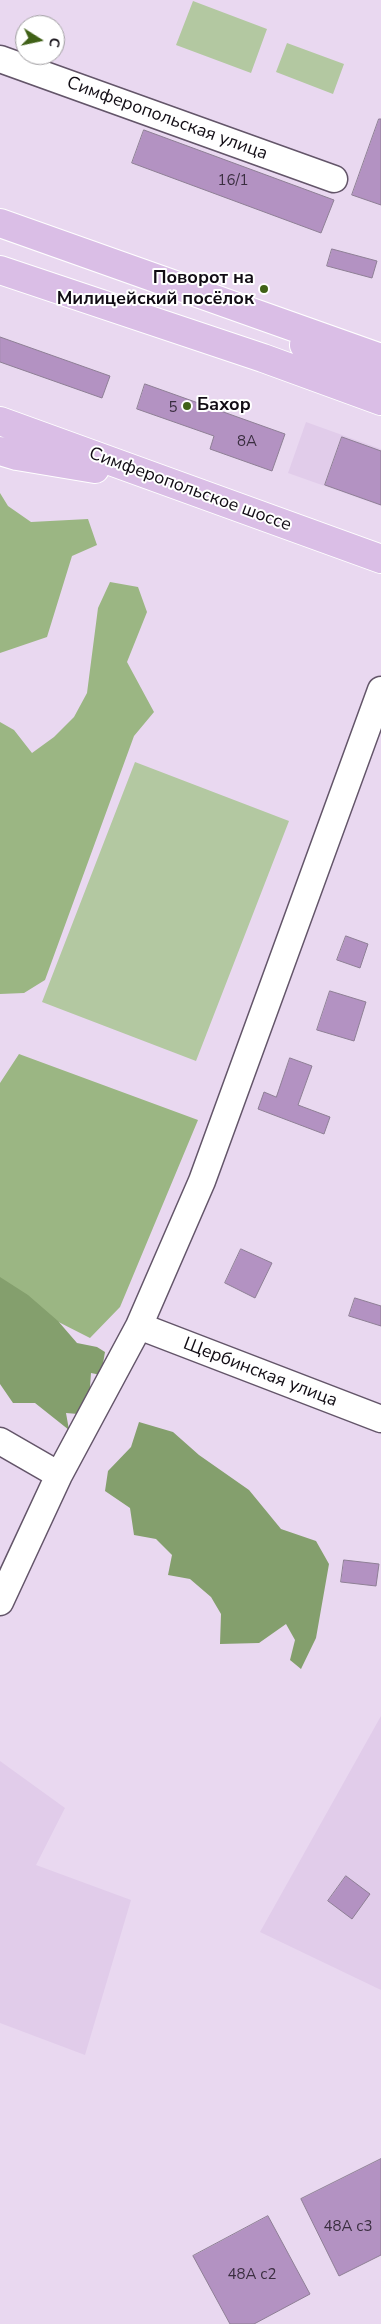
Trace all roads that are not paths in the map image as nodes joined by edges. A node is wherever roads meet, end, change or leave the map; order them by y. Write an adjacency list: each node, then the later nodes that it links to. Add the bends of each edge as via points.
1 (0, 58): 2 (street, Симферопольская улица)
2 (334, 179)
3 (0, 223): 6 (main road)
4 (0, 239): 6 (main road, via 81,264)
5 (0, 270): 10 (main road)
6 (180, 286): 7 (main road)
7 (255, 312): 8 (main road); 9 (main road, via 298,342)
8 (381, 358)
9 (381, 387)
10 (381, 401)
11 (0, 421): 13 (main road, Симферопольское шоссе)
12 (0, 451): 13 (main road, via 93,469)
13 (144, 474): 14 (main road, Симферопольское шоссе)
14 (381, 559)
15 (381, 690): 16 (street, via 202,1181)
16 (139, 1326): 17 (street, Щербинская улица); 19 (street)
17 (381, 1418)
18 (0, 1441): 19 (street)
19 (59, 1475): 20 (street)
20 (0, 1602)

